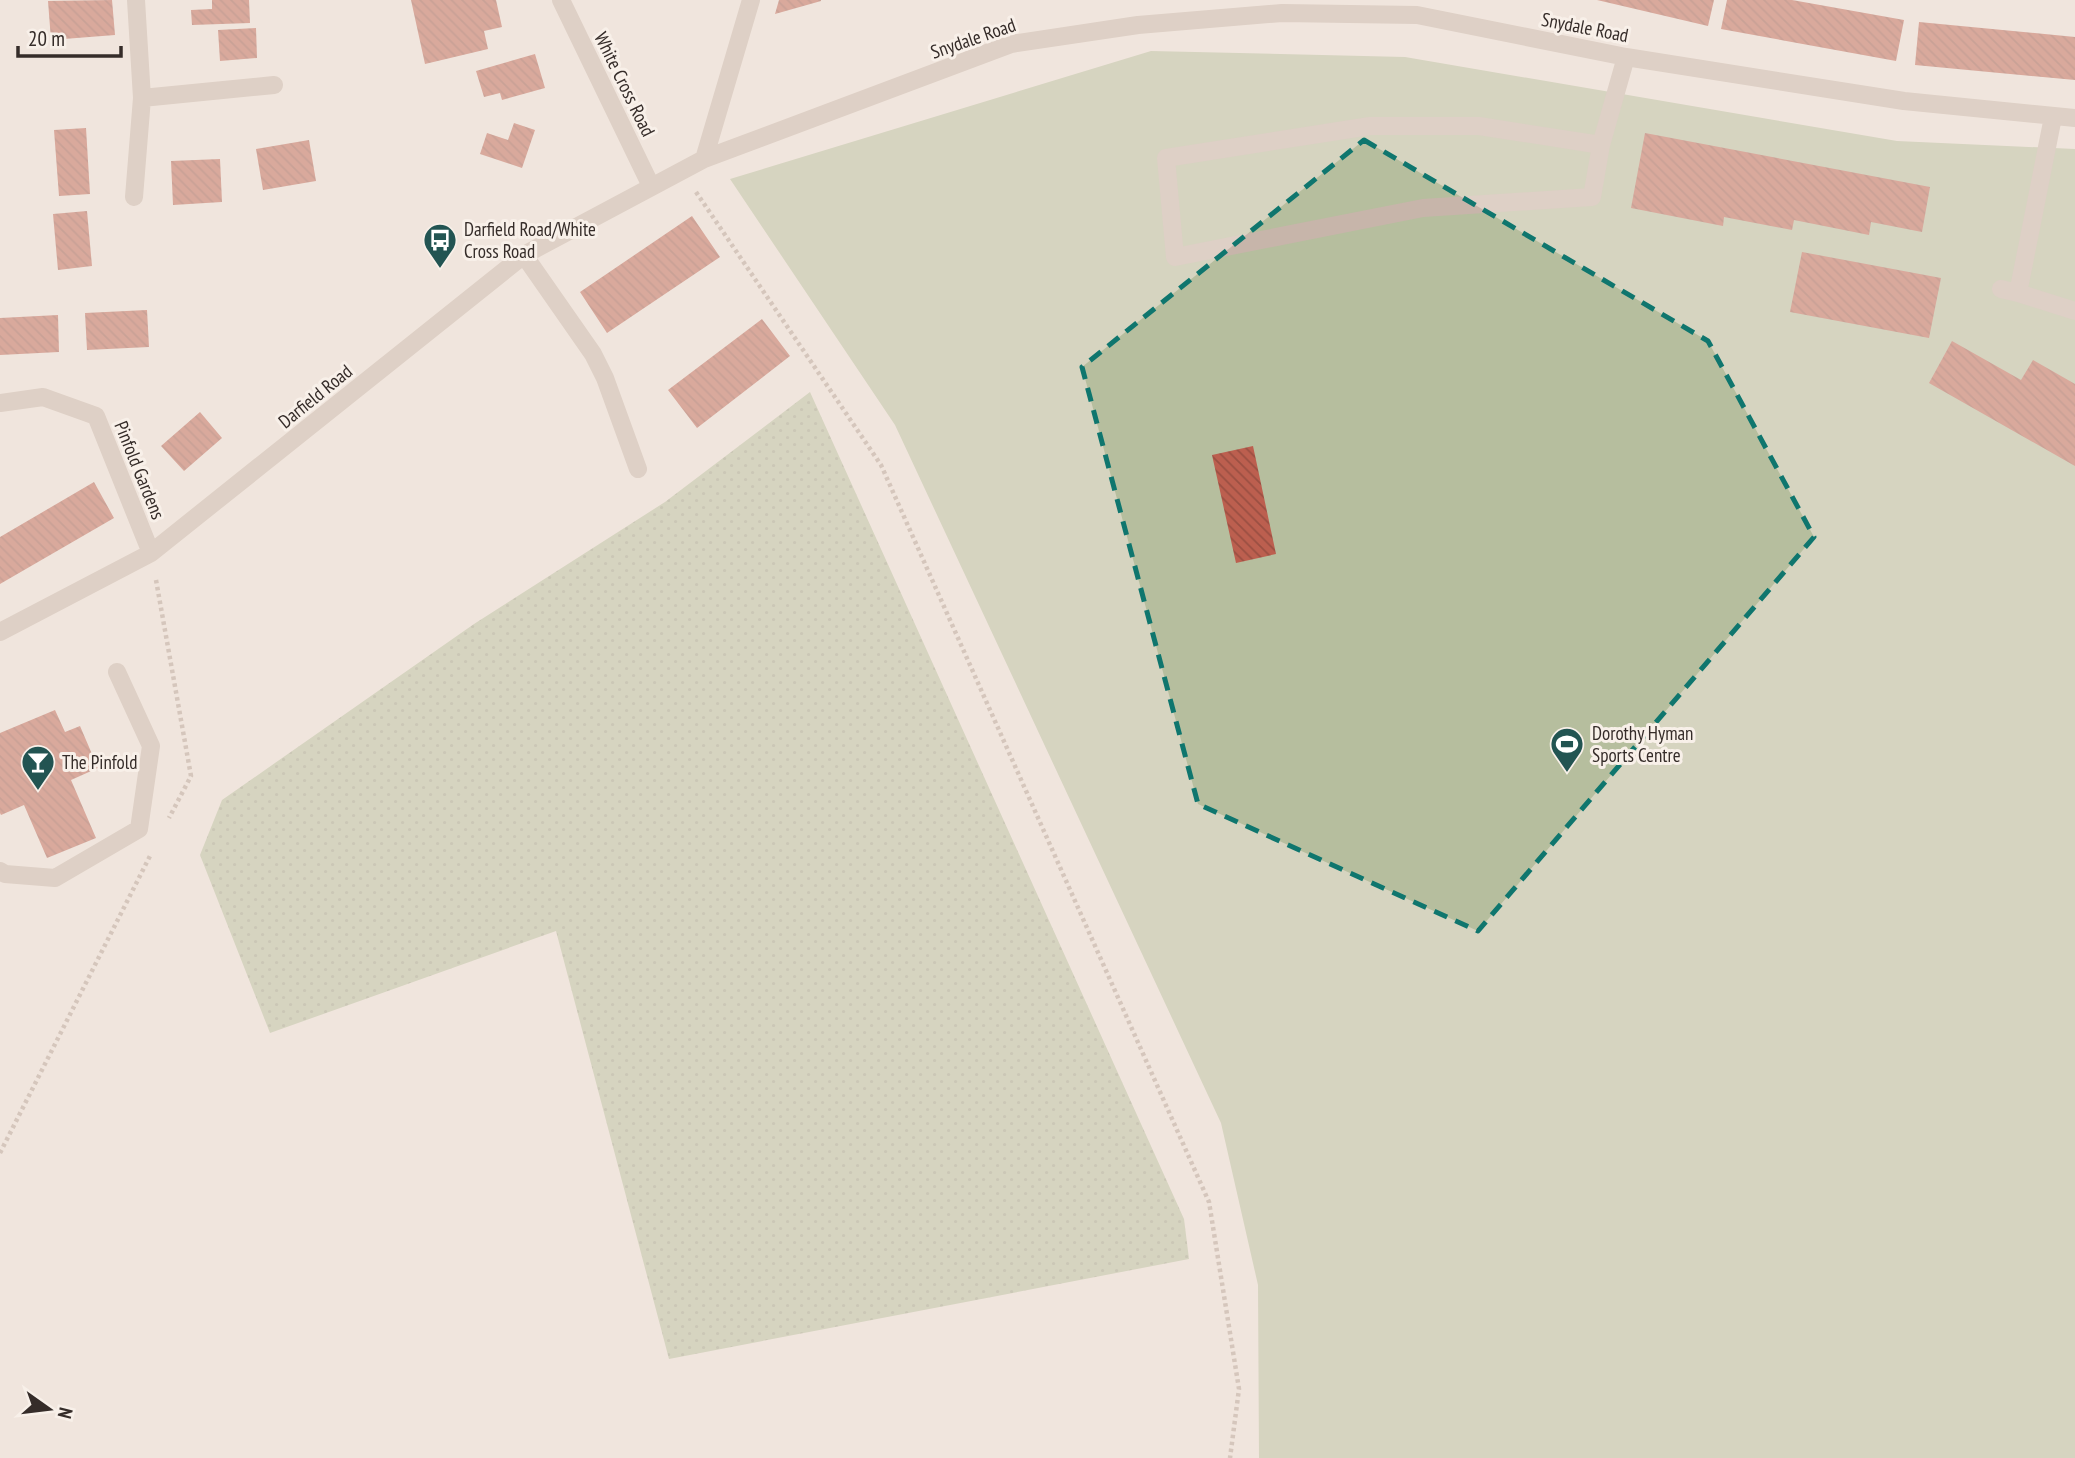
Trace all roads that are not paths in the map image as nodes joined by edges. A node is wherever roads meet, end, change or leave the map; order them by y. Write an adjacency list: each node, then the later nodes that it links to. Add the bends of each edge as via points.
1 (136, 0): 7 (street)
2 (561, 0): 12 (street, White Cross Road)
3 (751, 0): 11 (street)
4 (1414, 8): 5 (street, Snydale Road); 11 (street, Snydale Road, via 1138,25 1012,44)
5 (1626, 57): 8 (street, Snydale Road, via 1904,101); 10 (street)
6 (274, 85): 7 (street)
7 (142, 98): 13 (street)
8 (2053, 117): 9 (street, Snydale Road); 15 (street, via 2010,291)
9 (2075, 118)
10 (1601, 145): 10 (street, via 1479,126 1370,126 1166,158 1175,257 1423,208 1592,197)
11 (704, 159): 12 (street, Snydale Road)
12 (651, 186): 14 (street, Darfield Road)
13 (134, 197)
14 (524, 255): 17 (street, via 593,354); 18 (street, Darfield Road)
15 (2075, 311)
16 (0, 403): 18 (street, Pinfold Gardens, via 43,397 96,416)
17 (638, 469)
18 (151, 553): 19 (street, Darfield Road)
19 (0, 632)
20 (117, 672): 21 (street, via 150,746 139,829 55,878)
21 (0, 871)

